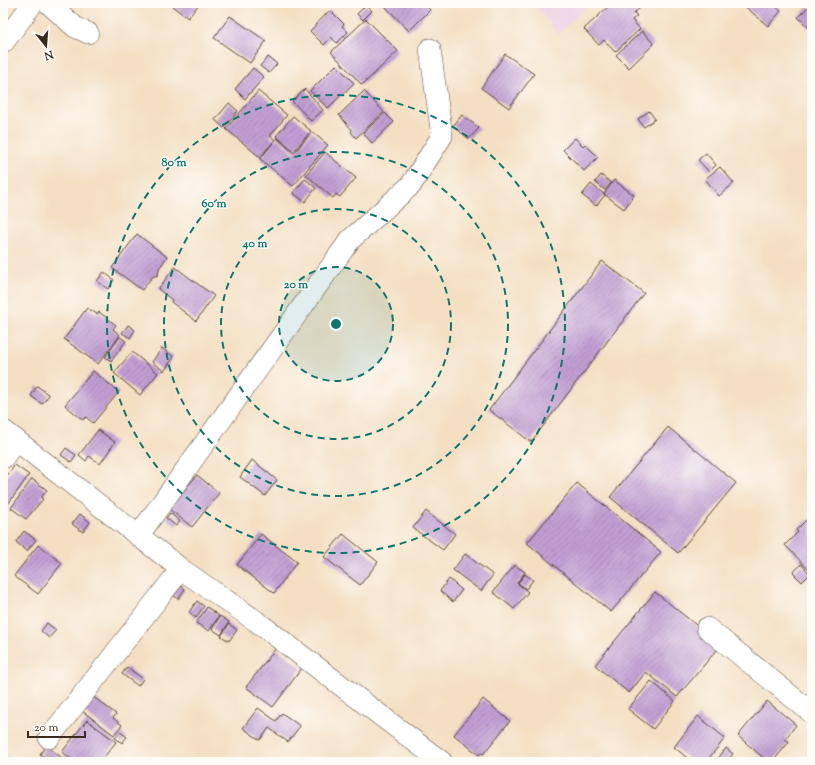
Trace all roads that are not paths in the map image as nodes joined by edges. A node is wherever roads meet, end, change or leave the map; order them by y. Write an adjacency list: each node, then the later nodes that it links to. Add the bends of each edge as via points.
1 (33, 3): 4 (street)
2 (48, 3): 3 (street, via 75,27)
3 (88, 33)
4 (3, 43)
5 (430, 49): 8 (street, via 442,136 411,185 350,240)
6 (10, 435): 7 (street); 8 (street)
7 (3, 458)
8 (139, 535): 9 (street)
9 (181, 570): 12 (street); 13 (street, via 256,621)
10 (707, 628): 11 (street)
11 (812, 713)
12 (49, 738)
13 (442, 762)

